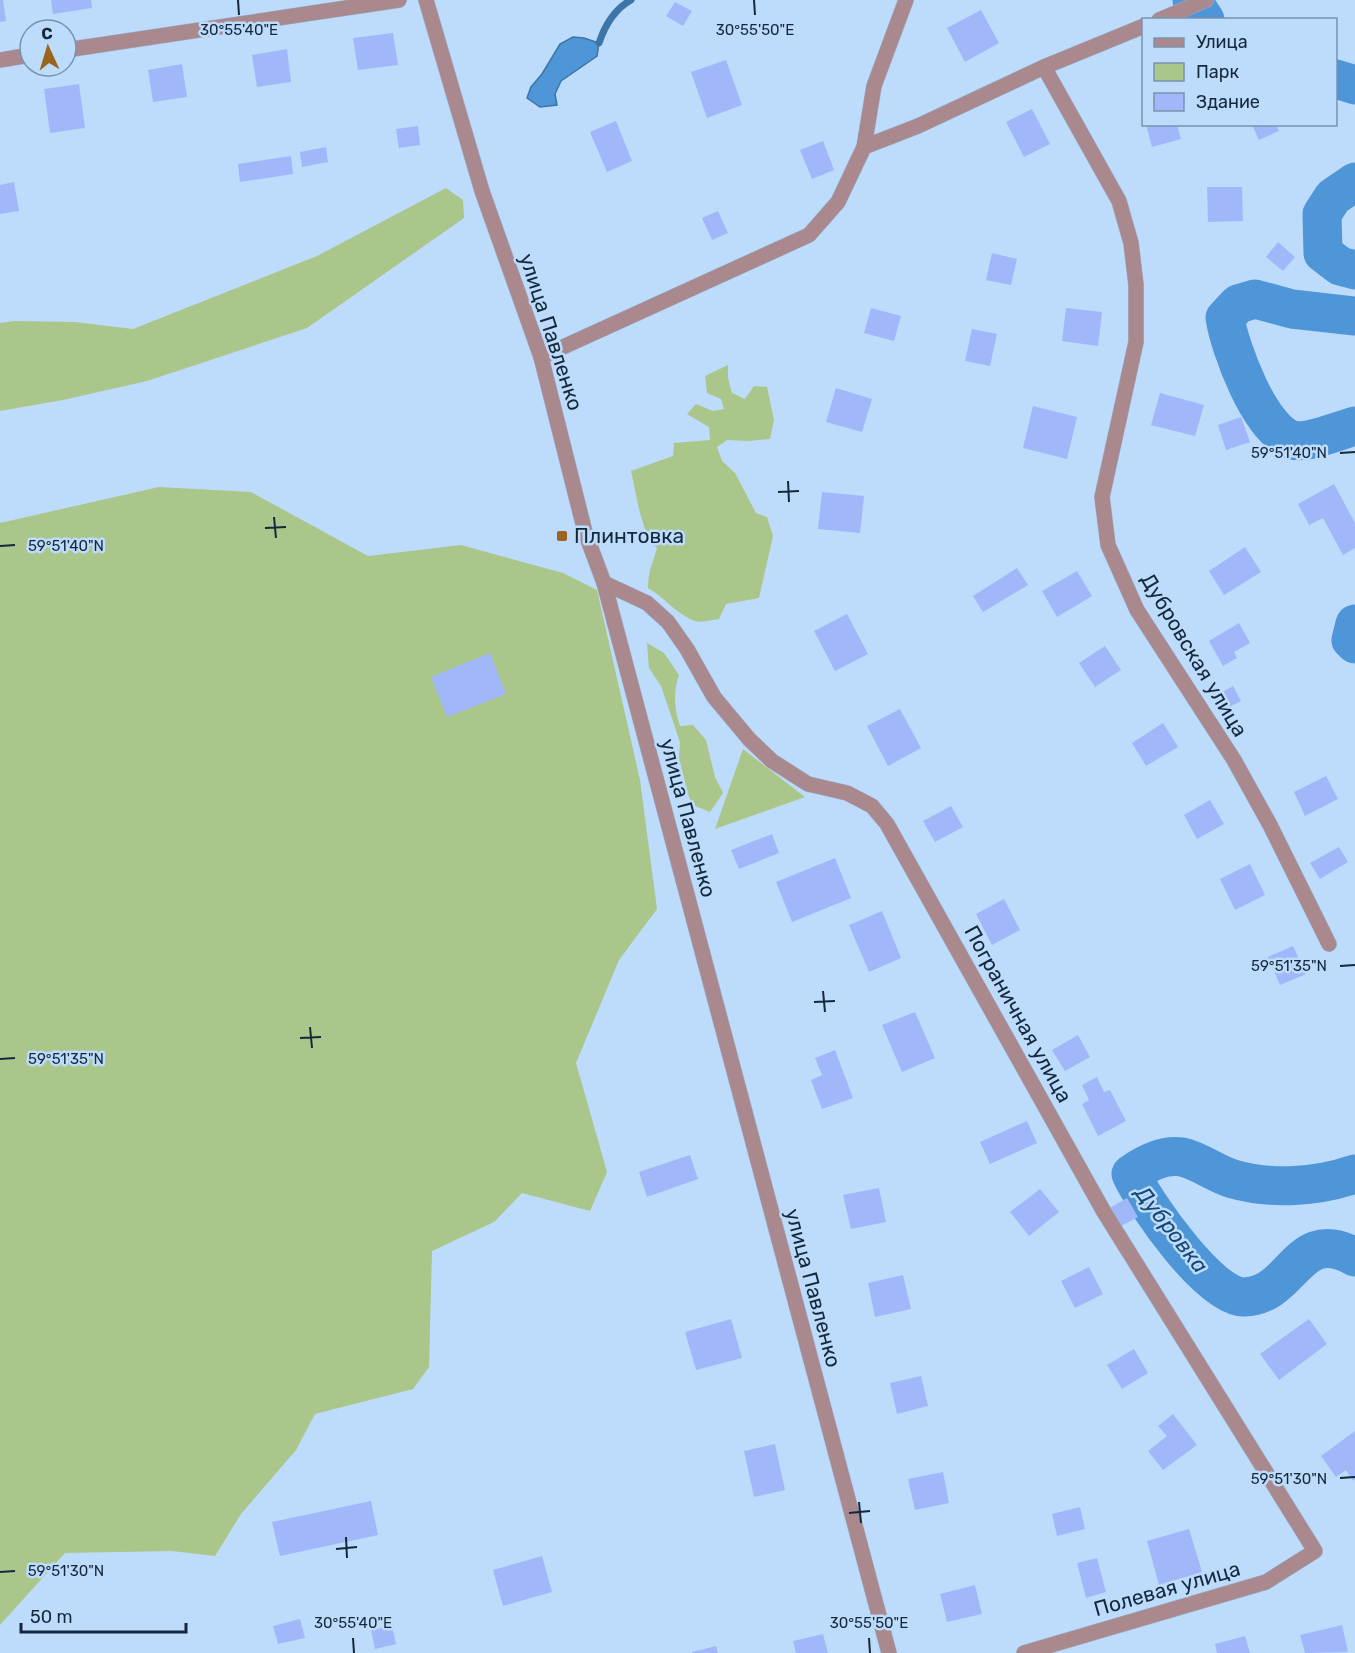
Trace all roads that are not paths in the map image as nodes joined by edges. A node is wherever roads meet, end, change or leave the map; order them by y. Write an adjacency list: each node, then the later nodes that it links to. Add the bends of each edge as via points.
1 (399, 0): 7 (street)
2 (426, 0): 12 (street, улица Павленко, via 482,191)
3 (906, 0): 11 (street, via 874,86)
4 (1206, 0): 5 (street)
5 (1164, 18)
6 (1142, 26): 10 (street)
7 (78, 48)
8 (18, 57): 9 (street)
9 (0, 60)
10 (1044, 67): 11 (street); 14 (street, Дубровская улица, via 1119,201 1131,243 1136,342 1102,497 1108,545 1137,610 1234,760)
11 (864, 147): 12 (street, via 838,202 809,235)
12 (542, 357): 13 (street, улица Павленко, via 585,532)
13 (604, 583): 15 (street, Пограничная улица, via 647,603 668,622 714,697 772,761 808,784 847,793 872,806 887,824 1104,1212); 16 (street, улица Павленко)
14 (1329, 944)
15 (1314, 1551): 17 (street, Полевая улица, via 1266,1582)
16 (889, 1653)
17 (1024, 1653)

